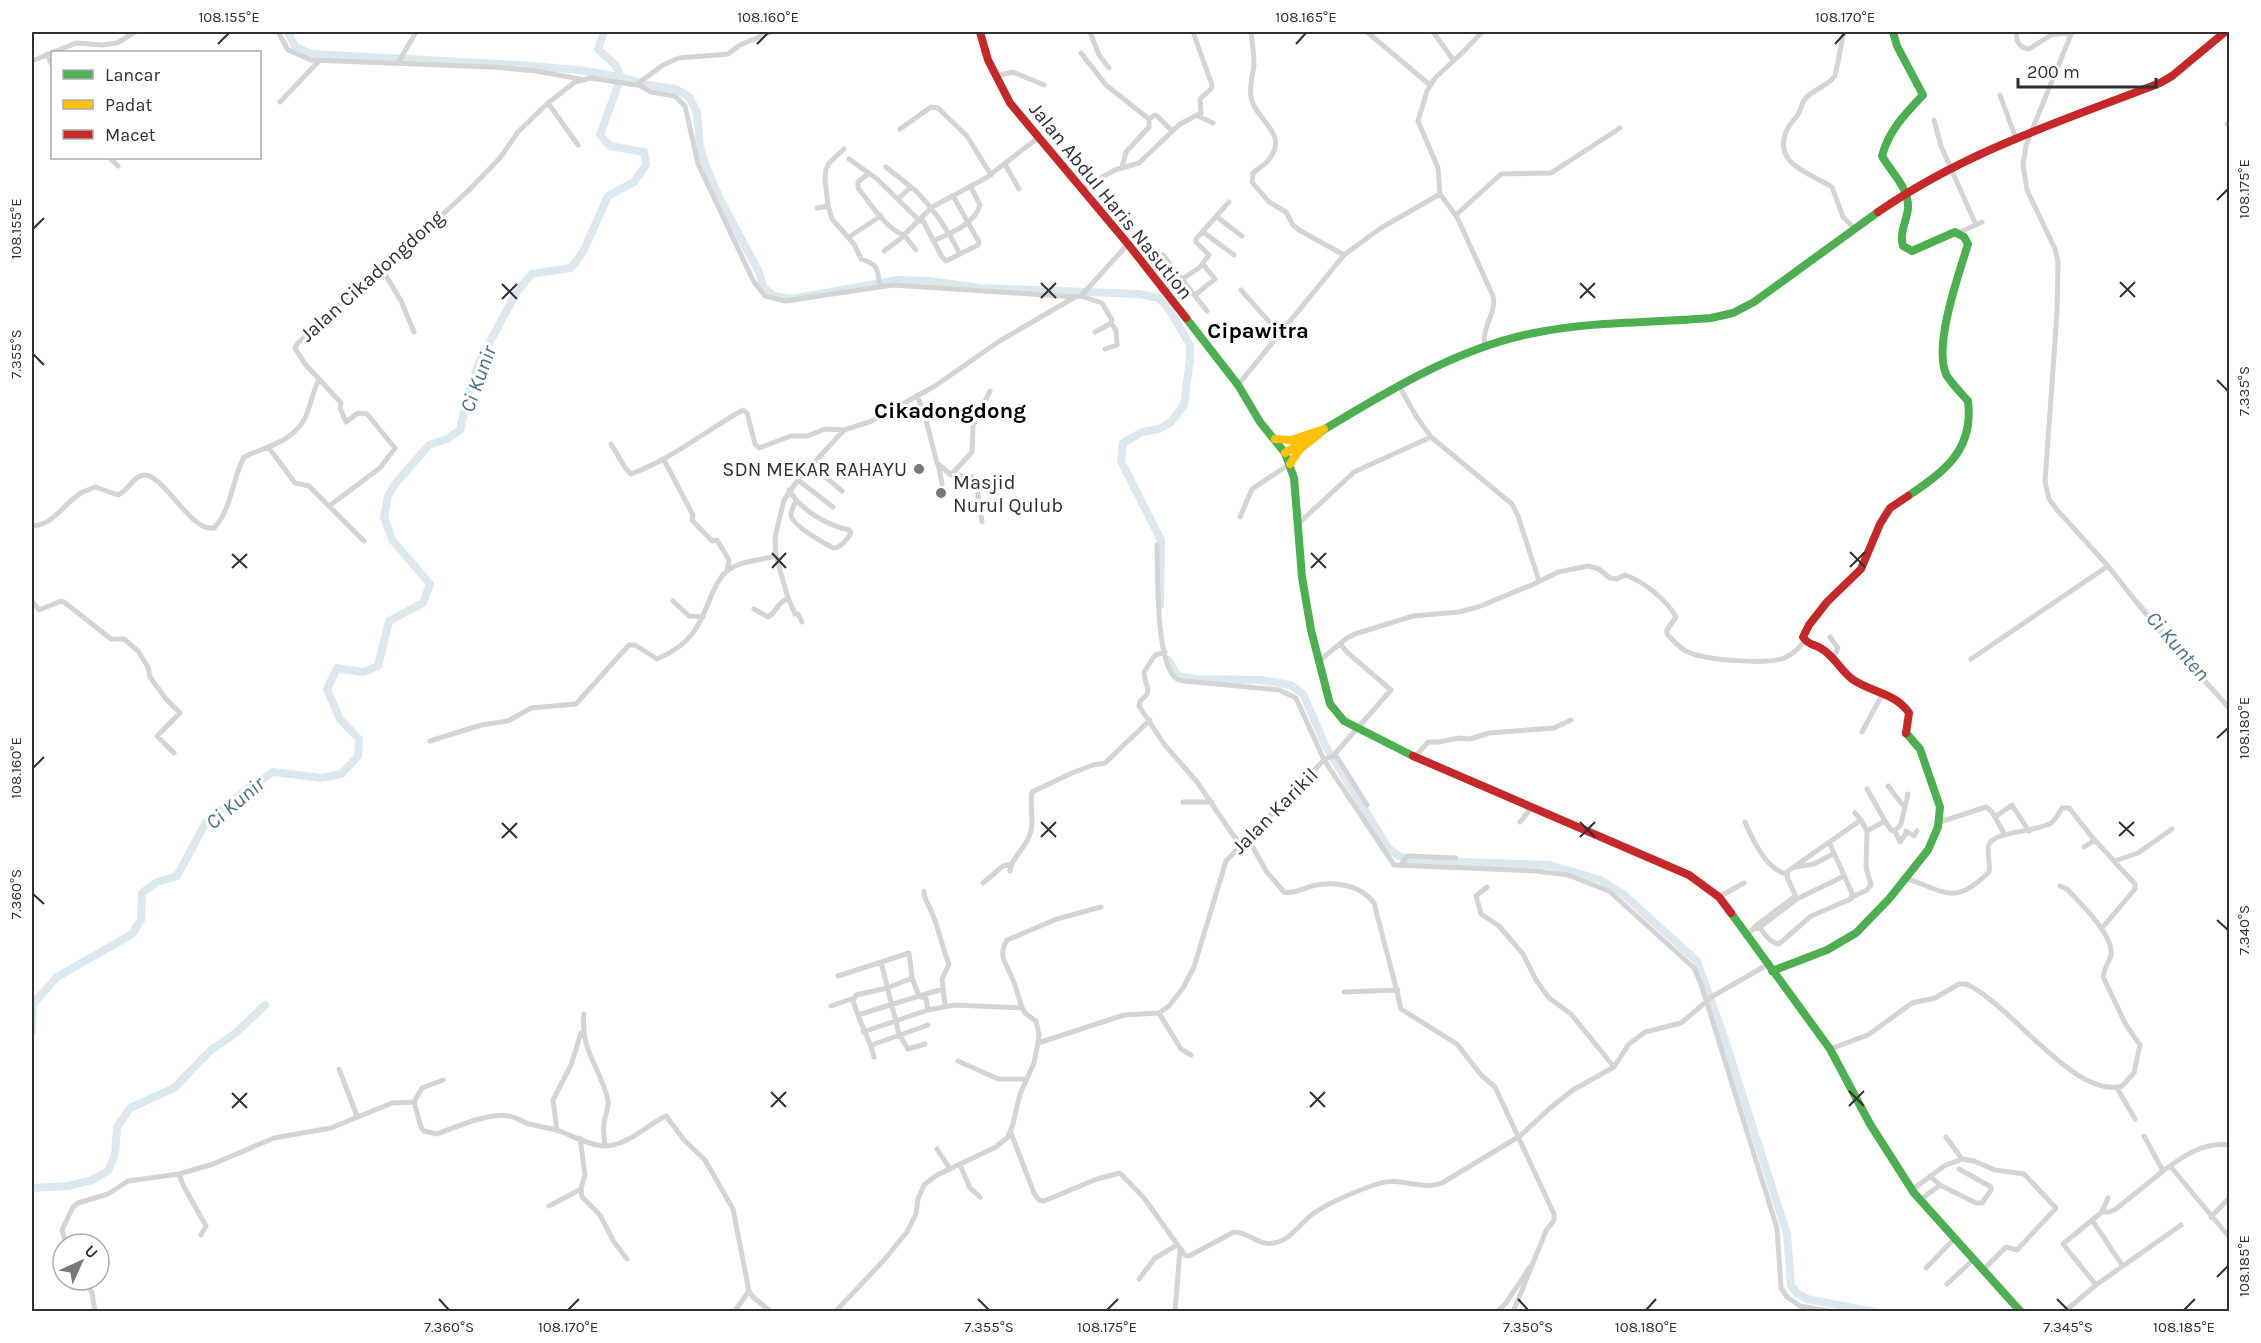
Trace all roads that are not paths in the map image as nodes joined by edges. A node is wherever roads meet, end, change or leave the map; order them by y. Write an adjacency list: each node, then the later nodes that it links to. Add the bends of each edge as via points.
1 (135, 32): 17 (street, via 117,43 76,43)
2 (278, 32): 23 (street, via 292,53)
3 (416, 32): 21 (street)
4 (771, 32): 29 (street, via 728,54 679,58)
5 (980, 32): 27 (street, Jalan Abdul Haris Nasution)
6 (1090, 32): 26 (street)
7 (1193, 32): 35 (street, via 1212,85 1200,99)
8 (1251, 32): 91 (street, via 1251,100 1269,124 1276,142 1269,160 1253,173 1252,182 1269,202 1286,212 1299,230)
9 (1367, 32): 31 (street)
10 (1432, 32): 24 (street)
11 (1482, 32): 24 (street)
12 (1844, 32): 75 (street, via 1835,76 1805,99 1786,131 1784,144 1793,165 1832,187 1843,217)
13 (1893, 32): 61 (street, via 1923,93 1923,98 1896,124 1882,151)
14 (2017, 32): 15 (street, via 2020,45 2029,49 2051,36)
15 (2072, 32): 41 (street)
16 (2225, 32): 41 (street, via 2160,83)
17 (55, 51)
18 (51, 52): 20 (street)
19 (1081, 53): 36 (street, via 1106,85)
20 (47, 54): 22 (street); 25 (street)
21 (400, 60): 23 (street); 28 (street, via 493,66)
22 (32, 61)
23 (319, 61): 33 (street)
24 (1454, 61): 31 (street)
25 (51, 62)
26 (1109, 68)
27 (996, 76): 30 (street, via 1013,72); 44 (street, Jalan Abdul Haris Nasution, via 1010,103)
28 (581, 79): 29 (street); 34 (street, Jalan Cikadongdong)
29 (638, 83): 95 (street, via 651,92 675,96 686,106 698,164 754,282 765,296 785,301)
30 (1044, 85)
31 (1430, 85): 60 (street, via 1418,122 1438,168)
32 (2000, 95): 43 (street)
33 (280, 102)
34 (548, 103): 45 (street); 93 (street, Jalan Cikadongdong, via 468,191)
35 (1198, 116): 38 (street); 42 (street)
36 (1149, 119): 42 (street, via 1155,115); 53 (street, via 1149,127 1126,152)
37 (1934, 120): 52 (street)
38 (1214, 123)
39 (1620, 128): 68 (street, via 1551,173 1501,174)
40 (900, 129): 55 (street, via 931,107 938,108 967,136)
41 (2032, 130): 43 (street); 138 (street, via 2023,165 2027,190 2058,261 2044,482 2049,499)
42 (1172, 131): 53 (street, via 1144,160)
43 (2015, 136): 52 (street)
44 (1038, 137): 49 (street); 59 (street, Jalan Abdul Haris Nasution)
45 (579, 146)
46 (844, 149): 65 (street, via 826,169)
47 (111, 159): 50 (street)
48 (849, 159): 54 (street)
49 (1005, 164): 55 (street); 58 (street)
50 (118, 166)
51 (886, 167): 57 (street)
52 (1951, 167): 61 (street); 74 (street)
53 (1122, 168): 59 (street)
54 (869, 173): 63 (street); 69 (street, via 857,186)
55 (991, 175): 56 (street)
56 (971, 187): 62 (street); 72 (street, via 980,208)
57 (911, 188): 63 (street); 66 (street)
58 (1019, 189)
59 (1083, 189): 83 (street, Jalan Abdul Haris Nasution)
60 (1440, 194): 68 (street); 91 (street)
61 (1905, 194): 75 (street); 77 (street, via 1908,206 1901,242 1906,249)
62 (953, 196): 66 (street); 72 (street)
63 (898, 199): 71 (street)
64 (1229, 202): 70 (street)
65 (828, 206): 67 (street); 95 (street, via 832,219 854,244 861,259 874,265)
66 (932, 207): 71 (street); 78 (street)
67 (817, 208)
68 (1456, 215): 105 (street, via 1494,300 1483,334)
69 (881, 216): 79 (street); 80 (street)
70 (1217, 216): 76 (street); 81 (street)
71 (921, 220): 80 (street); 82 (street)
72 (968, 221): 78 (street); 87 (street, via 979,244)
73 (1982, 222): 74 (street)
74 (1976, 225): 77 (street)
75 (1855, 229): 105 (street, via 1745,307 1723,316 1536,332)
76 (1203, 232): 84 (street); 89 (street, via 1196,242)
77 (1958, 232): 148 (street, via 1968,249 1946,321 1942,360 1947,375 1968,401 1967,437 1938,476 1890,508 1861,569 1827,603 1805,631)
78 (951, 233): 82 (street); 87 (street)
79 (852, 235)
80 (904, 236): 85 (street); 86 (street)
81 (1242, 236)
82 (933, 242): 87 (street, via 945,261)
83 (1128, 244): 97 (street, Jalan Abdul Haris Nasution); 98 (street)
84 (1219, 244): 89 (street); 90 (street)
85 (916, 250)
86 (884, 251)
87 (960, 254)
88 (1163, 255): 94 (street)
89 (1209, 255): 92 (street)
90 (1234, 255)
91 (1344, 255): 104 (street)
92 (1203, 264): 94 (street); 99 (street, via 1215,279)
93 (382, 269): 102 (street); 107 (street, Jalan Cikadongdong, via 295,346)
94 (1182, 280): 97 (street); 99 (street)
95 (880, 284): 98 (street)
96 (1241, 290): 104 (street)
97 (1165, 291): 108 (street, Jalan Abdul Haris Nasution)
98 (1081, 294): 101 (street, via 1102,303); 111 (street)
99 (1195, 295): 100 (street)
100 (1207, 311)
101 (1111, 323): 103 (street); 106 (street, via 1117,345)
102 (414, 332)
103 (1095, 332)
104 (1280, 334): 108 (street)
105 (1485, 347): 109 (street)
106 (1105, 349)
107 (319, 380): 117 (street, via 299,427); 129 (street, via 341,403 346,422 356,414 367,414 395,448 380,468)
108 (1238, 385): 115 (street, Jalan Abdul Haris Nasution)
109 (1399, 386): 112 (street); 114 (street)
110 (990, 391): 123 (street, via 973,426 972,452)
111 (917, 395): 113 (street, via 872,421); 120 (street)
112 (1324, 429): 115 (street, via 1291,440); 118 (street); 121 (street, via 1300,449)
113 (844, 430): 119 (street, via 825,429 807,436 790,436 759,448 743,410); 122 (street)
114 (1431, 437): 134 (street, via 1354,472); 140 (street, via 1512,504)
115 (1275, 439): 118 (street, Jalan Abdul Haris Nasution)
116 (611, 444): 119 (street, via 630,474)
117 (268, 448): 129 (street, via 295,483 309,486); 133 (street, via 244,457 224,510 210,529 144,475 118,495 95,487 80,493 55,517)
118 (1285, 453): 121 (street, Jalan Abdul Haris Nasution)
119 (663, 460): 139 (street, via 693,515 692,520 712,541 717,540 728,559)
120 (938, 463): 123 (street); 125 (street)
121 (1290, 464): 131 (street, via 1252,489); 134 (street, Jalan Abdul Haris Nasution)
122 (812, 465): 124 (street); 127 (street)
123 (951, 475): 132 (street, via 974,478)
124 (798, 480): 126 (street); 130 (street)
125 (942, 484)
126 (789, 490): 128 (street); 137 (street, via 779,514)
127 (842, 490)
128 (796, 501): 128 (street, via 833,527 849,530 849,537 833,548 798,525 791,515)
129 (329, 506): 135 (street)
130 (833, 507)
131 (1240, 518)
132 (982, 522)
133 (32, 526)
134 (1296, 526): 153 (street, Jalan Abdul Haris Nasution)
135 (364, 542)
136 (1156, 545): 150 (street)
137 (776, 556): 139 (street); 141 (street)
138 (2108, 566): 152 (street); 155 (street)
139 (727, 571): 145 (street)
140 (1539, 581): 148 (street, via 1558,572 1588,566 1610,578 1628,576 1674,612 1676,617 1667,634 1689,653 1726,660 1773,660 1798,650); 149 (street, via 1478,607 1413,616 1355,634)
141 (788, 598): 144 (street, via 768,617); 146 (street)
142 (32, 601): 161 (street, via 38,610 62,601 111,639 124,639 136,649 148,666 150,677 180,713 157,736)
143 (673, 601): 145 (street, via 689,616)
144 (754, 609)
145 (703, 617): 160 (street, via 694,634 659,658 629,645 576,704 531,708 508,721)
146 (802, 622)
147 (1830, 637): 151 (street, via 1838,648)
148 (1804, 640): 151 (street, via 1822,648)
149 (1340, 644): 153 (street); 158 (street, via 1392,690)
150 (1165, 652): 156 (street, via 1155,655 1144,672 1149,692 1139,704); 164 (street, via 1179,680 1279,690 1293,696 1299,701)
151 (1833, 659): 154 (street, via 1853,680)
152 (1971, 659)
153 (1319, 661): 158 (street, Jalan Abdul Haris Nasution, via 1330,704)
154 (1883, 693): 159 (street); 179 (street, via 1908,711 1906,733 1919,748 1935,784)
155 (2229, 709)
156 (1150, 720): 169 (street, via 1164,744); 194 (street, via 1105,764 1072,773 1032,792 1032,828)
157 (1571, 720): 163 (street, via 1554,728 1428,742)
158 (1356, 728): 162 (street); 163 (street, Jalan Abdul Haris Nasution)
159 (1862, 732)
160 (430, 741)
161 (174, 753)
162 (1334, 755): 164 (street); 170 (street)
163 (1415, 757): 171 (street, Jalan Abdul Haris Nasution)
164 (1325, 760): 187 (street, Jalan Karikil); 195 (street, via 1394,866)
165 (1888, 786): 172 (street)
166 (1867, 789): 176 (street)
167 (1908, 794): 172 (street)
168 (1183, 802): 169 (street)
169 (1212, 802): 187 (street, via 1239,842)
170 (1367, 806)
171 (1532, 807): 177 (street); 206 (street, Jalan Abdul Haris Nasution, via 1689,875)
172 (1905, 808): 180 (street)
173 (1855, 813): 175 (street)
174 (1995, 817): 179 (street, via 1986,807); 184 (street, via 2012,805); 186 (street)
175 (1861, 820): 182 (street); 189 (street)
176 (1885, 821): 180 (street, via 1891,830); 182 (street)
177 (1520, 822)
178 (1745, 822): 198 (street, via 1760,853)
179 (1940, 822): 200 (street, via 1936,837)
180 (1898, 829): 185 (street); 185 (street, via 1900,842)
181 (2172, 829): 193 (street, via 2138,853)
182 (1867, 831): 207 (street, via 1866,867 1871,885)
183 (1917, 831): 185 (street, via 1914,836)
184 (2029, 831): 186 (street); 188 (street, via 2049,824 2066,807)
185 (1907, 832)
186 (2005, 835): 200 (street, via 1988,847 1989,872 1963,893 1947,893)
187 (1246, 840): 219 (street, via 1284,892 1346,885 1371,899); 229 (street, Jalan Karikil, via 1223,867 1192,973)
188 (2095, 840): 190 (street); 193 (street)
189 (1829, 842): 191 (street); 196 (street)
190 (2084, 847)
191 (1833, 854): 196 (street, via 1814,864); 199 (street)
192 (1456, 858): 195 (street, via 1406,858)
193 (2115, 861): 211 (street, via 2136,886)
194 (1011, 864): 197 (street); 201 (street)
195 (1401, 865): 223 (street, via 1554,872 1605,889 1694,968)
196 (1793, 867): 198 (street)
197 (1010, 871)
198 (1787, 874): 208 (street)
199 (1844, 876): 207 (street); 208 (street)
200 (1905, 878): 214 (street, via 1868,923 1845,940)
201 (983, 883)
202 (1744, 883): 206 (street)
203 (2060, 886): 211 (street)
204 (1487, 887): 244 (street, via 1476,896 1481,914 1498,925 1523,954 1549,998 1571,1014)
205 (924, 891): 218 (street, via 949,964 942,979)
206 (1719, 897): 212 (street, Jalan Abdul Haris Nasution)
207 (1852, 897): 210 (street, via 1811,916 1779,944)
208 (1796, 898): 210 (street)
209 (1101, 907): 227 (street, via 1057,919 1006,940 1001,950 1003,961)
210 (1758, 927): 212 (street)
211 (2102, 928): 248 (street, via 2111,952 2103,977 2140,1045 2134,1072 2127,1083)
212 (1746, 936): 214 (street, Jalan Abdul Haris Nasution)
213 (881, 962): 215 (street); 216 (street, via 909,954); 217 (street)
214 (1770, 968): 223 (street); 240 (street, Jalan Abdul Haris Nasution)
215 (837, 976)
216 (912, 978): 217 (street); 221 (street)
217 (887, 988): 222 (street); 224 (street)
218 (943, 989): 221 (street); 225 (street)
219 (1398, 990): 220 (street); 255 (street, via 1402,1011 1457,1044 1481,1075 1493,1083)
220 (1344, 992)
221 (919, 996): 224 (street); 228 (street, via 926,999)
222 (854, 998): 226 (street); 231 (street)
223 (1708, 999): 244 (street, via 1682,1023 1645,1032 1629,1044); 304 (street, via 1777,1228 1781,1288 1800,1306)
224 (893, 1003): 231 (street); 232 (street)
225 (945, 1005): 227 (street); 228 (street)
226 (831, 1006)
227 (1023, 1008): 237 (street, via 1035,1021)
228 (928, 1010): 232 (street)
229 (1159, 1013): 237 (street, via 1124,1015); 241 (street, via 1181,1049)
230 (584, 1014): 234 (street)
231 (858, 1015): 235 (street)
232 (896, 1021): 235 (street); 236 (street)
233 (928, 1025): 236 (street)
234 (583, 1026): 252 (street, via 571,1065 553,1100); 259 (street, via 586,1048 601,1076 608,1104)
235 (863, 1032): 239 (street)
236 (899, 1034): 238 (street, via 908,1049); 239 (street)
237 (1038, 1043): 246 (street)
238 (925, 1044)
239 (872, 1045): 242 (street)
240 (1830, 1049): 248 (street, via 1868,1035 1912,1003 1935,998 1965,984 2005,1011 2084,1080); 271 (street, Jalan Abdul Haris Nasution, via 1870,1124)
241 (1191, 1055)
242 (874, 1057)
243 (958, 1061): 246 (street, via 998,1079)
244 (1614, 1067): 255 (street, via 1573,1090)
245 (339, 1069): 250 (street)
246 (1026, 1079): 253 (street)
247 (443, 1080): 249 (street, via 422,1088)
248 (2117, 1088): 251 (street)
249 (414, 1102): 250 (street, via 392,1103); 252 (street, via 421,1127 431,1134 501,1115)
250 (357, 1116): 267 (street, via 331,1128 273,1138)
251 (2134, 1119)
252 (557, 1131): 257 (street)
253 (1011, 1133): 262 (street, via 996,1147); 285 (street, via 1039,1200 1120,1173 1144,1198)
254 (2144, 1136): 266 (street)
255 (1519, 1137): 285 (street, via 1436,1186 1377,1184 1317,1212 1280,1242 1262,1243 1234,1232 1189,1256); 288 (street, via 1554,1214)
256 (1946, 1137): 261 (street)
257 (580, 1138): 259 (street); 270 (street, via 585,1175)
258 (2229, 1145): 263 (street, via 2205,1145)
259 (605, 1146): 295 (street, via 628,1140 668,1117 705,1160 733,1209)
260 (937, 1149): 264 (street)
261 (1962, 1159): 268 (street); 291 (street, via 2024,1174 2056,1208 2018,1250 2006,1247)
262 (960, 1165): 264 (street); 272 (street, via 970,1188)
263 (2170, 1166): 266 (street); 278 (street)
264 (950, 1168): 300 (street, via 924,1185 907,1232)
265 (1959, 1169): 269 (street, via 1991,1188 1982,1203)
266 (2163, 1171): 277 (street, via 2116,1209)
267 (179, 1174): 281 (street, via 132,1180 105,1196 78,1203); 282 (street, via 206,1226)
268 (1930, 1176): 269 (street); 271 (street)
269 (1940, 1185): 275 (street)
270 (581, 1189): 276 (street); 286 (street, via 582,1197 600,1215)
271 (1912, 1190): 275 (street, Jalan Abdul Haris Nasution)
272 (980, 1197)
273 (2229, 1197): 278 (street)
274 (2108, 1198): 277 (street)
275 (1920, 1200): 283 (street, Jalan Abdul Haris Nasution)
276 (549, 1206)
277 (2102, 1212): 279 (street)
278 (2211, 1217): 284 (street)
279 (2092, 1220): 289 (street); 294 (street, via 2063,1245)
280 (2181, 1225): 289 (street)
281 (63, 1232)
282 (201, 1235)
283 (1955, 1238): 287 (street, Jalan Abdul Haris Nasution); 290 (street)
284 (2229, 1238)
285 (1179, 1247): 292 (street, via 1155,1258); 301 (street)
286 (627, 1259)
287 (1974, 1259): 291 (street, Jalan Abdul Haris Nasution); 293 (street)
288 (1535, 1261): 302 (street); 303 (street)
289 (2122, 1265): 294 (street)
290 (1926, 1268)
291 (1984, 1269): 305 (street, Jalan Abdul Haris Nasution)
292 (1139, 1279)
293 (1947, 1284)
294 (2096, 1285): 306 (street)
295 (749, 1291): 298 (street); 299 (street)
296 (91, 1292): 297 (street)
297 (95, 1311)
298 (734, 1311)
299 (771, 1311)
300 (835, 1311)
301 (1175, 1311)
302 (1497, 1311)
303 (1514, 1311)
304 (1835, 1311)
305 (2021, 1311)
306 (2064, 1311)

